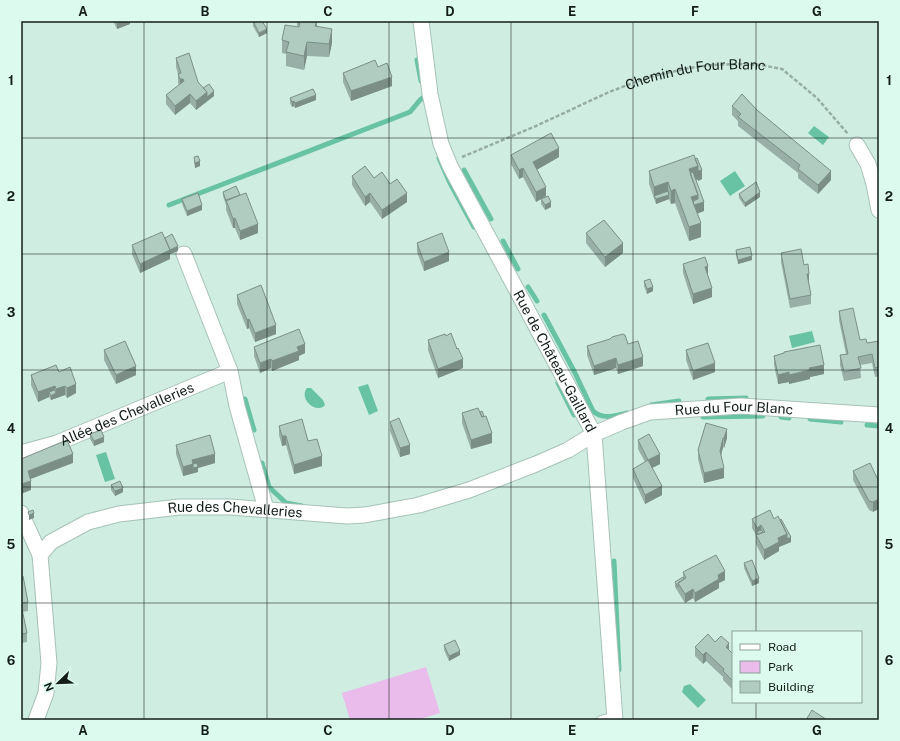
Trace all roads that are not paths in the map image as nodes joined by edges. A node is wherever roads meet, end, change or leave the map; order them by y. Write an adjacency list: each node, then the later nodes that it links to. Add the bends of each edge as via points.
1 (421, 21): 7 (street, Rue de Château-Gaillard, via 430,94 441,144 448,161)
2 (857, 145): 3 (street, via 868,164)
3 (879, 210)
4 (184, 254): 5 (street)
5 (230, 371): 8 (street, Allée des Chevalleries, via 57,443); 9 (street, via 237,406)
6 (879, 415): 7 (street, Rue du Four Blanc, via 740,406 709,407 650,412)
7 (594, 434): 9 (street, Rue des Chevalleries, via 568,450 517,472 419,505 347,516); 12 (street, Rue de Château-Gaillard)
8 (21, 453)
9 (266, 509): 11 (street, Rue des Chevalleries, via 179,507 119,514 88,522 51,542)
10 (21, 513): 11 (street)
11 (40, 555): 13 (street, via 49,663 46,693)
12 (610, 719)
13 (36, 720)

